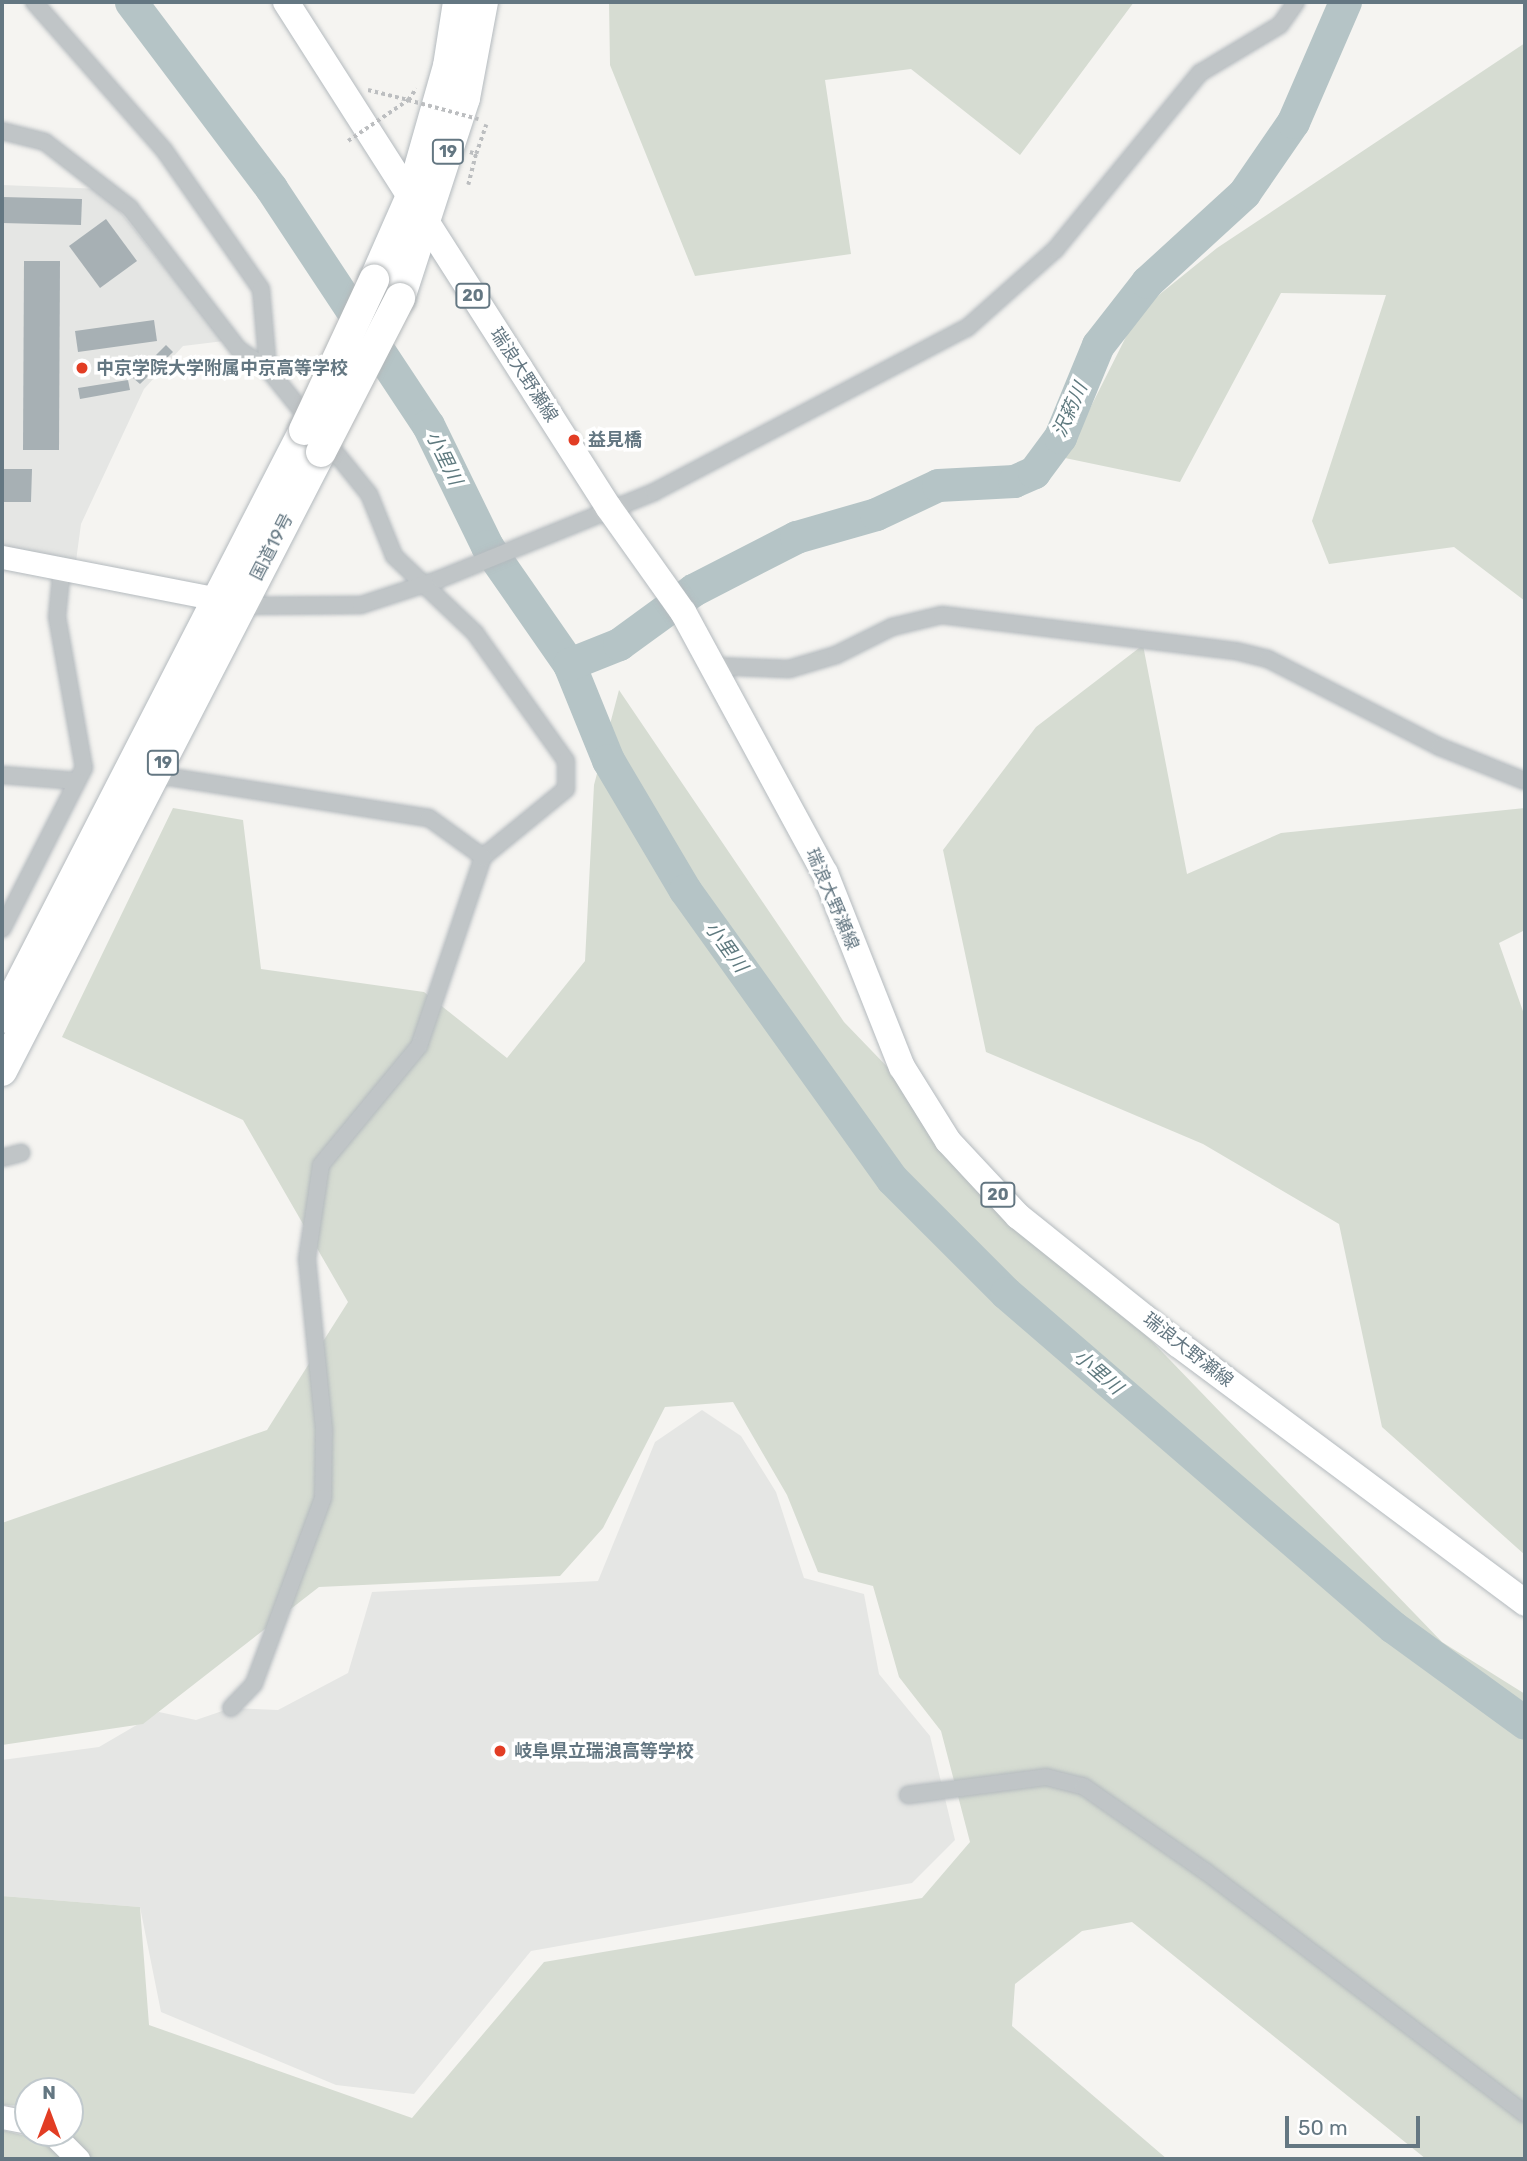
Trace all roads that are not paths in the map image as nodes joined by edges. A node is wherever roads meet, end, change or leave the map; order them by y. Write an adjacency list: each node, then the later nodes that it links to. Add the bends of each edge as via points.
1 (34, 2): 9 (street, via 164,150 261,289)
2 (286, 2): 7 (main road, 瑞浪大野瀬線 / 20)
3 (458, 2): 7 (highway, 国道19号 / 19, via 448,66)
4 (483, 2): 8 (highway, 国道19号 / 19, via 465,98)
5 (1296, 2): 11 (street, via 1280,25 1200,73 1055,250 998,305 887,374)
6 (2, 131): 9 (street, via 44,142 130,208 238,349)
7 (411, 196): 8 (main road, 瑞浪大野瀬線 / 20); 10 (highway, 国道19号 / 19, bridge)
8 (428, 225): 10 (highway, 国道19号 / 19, bridge, via 400,298); 11 (main road, 瑞浪大野瀬線 / 20)
9 (268, 369): 14 (street, via 369,494 394,556)
10 (312, 441): 15 (highway, 国道19号 / 19)
11 (609, 508): 14 (street, via 440,579); 16 (main road, 瑞浪大野瀬線 / 20, via 682,612)
12 (2, 557): 13 (street)
13 (62, 567): 15 (street); 19 (street, via 57,618 84,768)
14 (419, 583): 15 (street, via 361,605); 21 (street, via 475,633 566,761 566,789)
15 (230, 603): 18 (highway, 国道19号 / 19); 23 (highway, 国道19号 / 19)
16 (713, 666): 20 (street, via 789,669 836,655 892,627 942,615 1236,651 1268,659 1440,747); 27 (main road, 瑞浪大野瀬線 / 20, via 825,873 902,1068 948,1140 1018,1216)
17 (2, 775): 19 (street)
18 (157, 775): 21 (street, via 429,818); 24 (highway, 国道19号 / 19)
19 (77, 781): 22 (street)
20 (1525, 781)
21 (483, 858): 28 (street, via 419,1046 357,1114 321,1165 307,1259 324,1428 323,1498 254,1684)
22 (2, 929)
23 (2, 1018)
24 (2, 1071)
25 (21, 1153): 26 (street)
26 (2, 1157)
27 (1525, 1603)
28 (230, 1708)
29 (908, 1795): 30 (street, via 1046,1777 1083,1786)
30 (1525, 2114)

